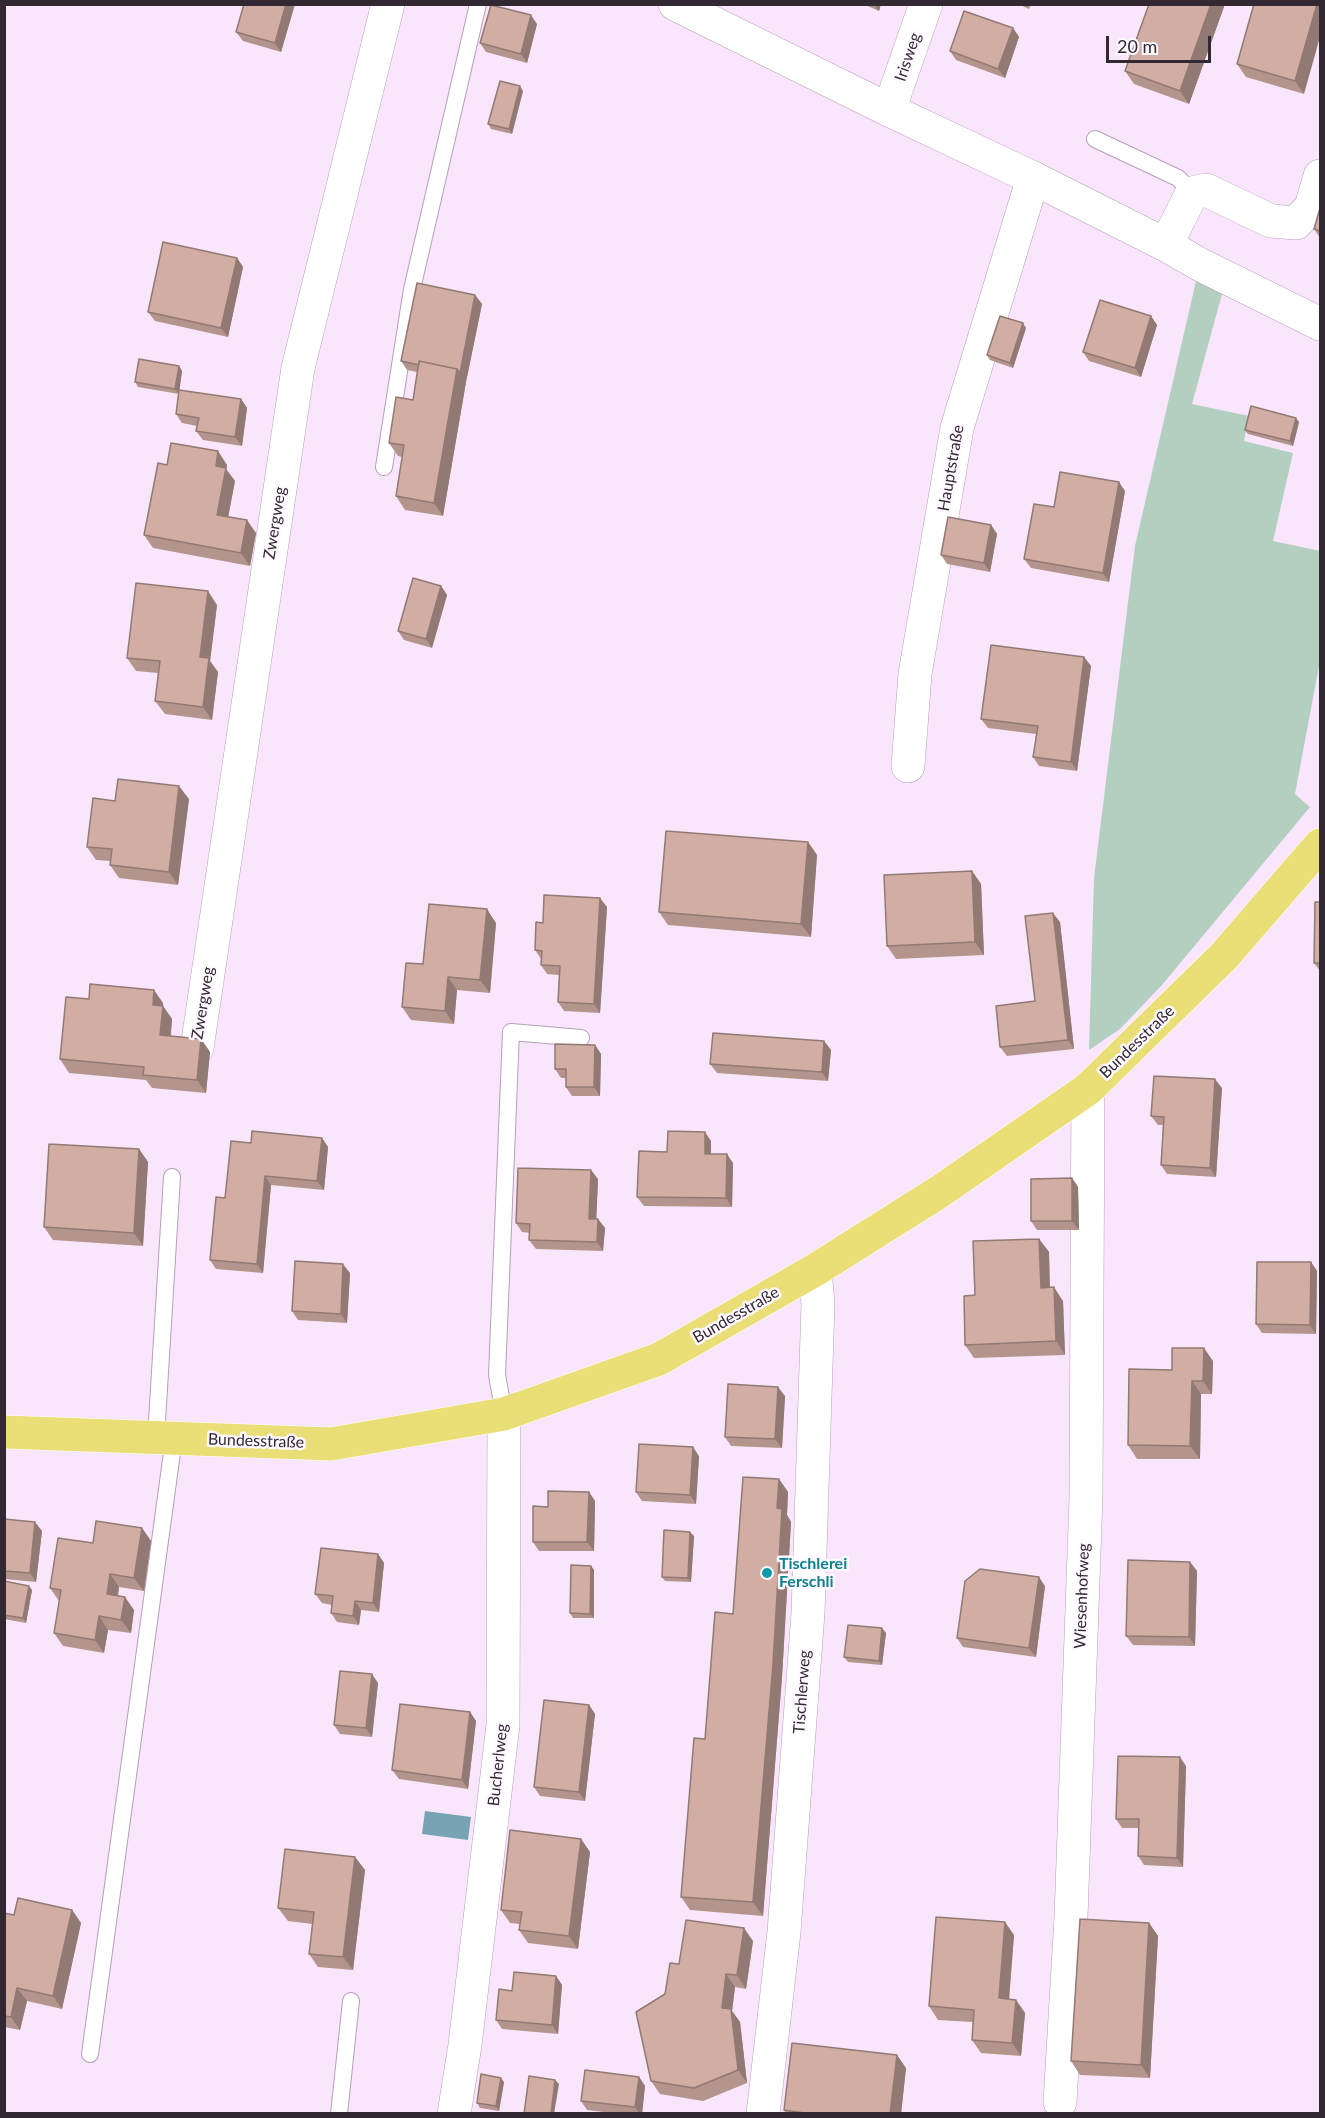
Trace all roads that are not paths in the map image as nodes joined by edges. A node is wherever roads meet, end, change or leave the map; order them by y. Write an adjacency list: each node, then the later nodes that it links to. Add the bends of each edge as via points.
1 (388, 4): 16 (street, Zwergweg, via 298,368)
2 (478, 4): 12 (lane, via 412,289)
3 (675, 4): 5 (street)
4 (926, 4): 5 (street, Irisweg)
5 (889, 110): 8 (street)
6 (1095, 139): 9 (lane, via 1178,178)
7 (1320, 176): 9 (street, via 1311,207 1296,223 1271,221 1206,190)
8 (1033, 178): 10 (street); 13 (street, Hauptstraße, via 957,428 915,674)
9 (1191, 193): 10 (street)
10 (1166, 245): 11 (street)
11 (1320, 324)
12 (384, 467)
13 (908, 766)
14 (1320, 845): 17 (main road, Bundesstraße, via 1224,956)
15 (581, 1038): 20 (lane, via 511,1032 497,1375)
16 (196, 1048)
17 (1088, 1089): 19 (main road, Bundesstraße, via 939,1192); 25 (street, Wiesenhofweg, via 1086,1497 1071,1917)
18 (172, 1177): 22 (lane)
19 (815, 1270): 20 (main road, Bundesstraße, via 659,1359); 28 (street, Tischlerweg, via 818,1304 808,1613 784,1932)
20 (504, 1414): 22 (main road, Bundesstraße, via 331,1444); 27 (street, Bucherlweg, via 503,1725)
21 (4, 1432): 22 (main road, Bundesstraße)
22 (165, 1438): 24 (lane)
23 (351, 2001): 26 (lane)
24 (90, 2054)
25 (1060, 2102)
26 (339, 2114)
27 (454, 2114)
28 (763, 2114)

